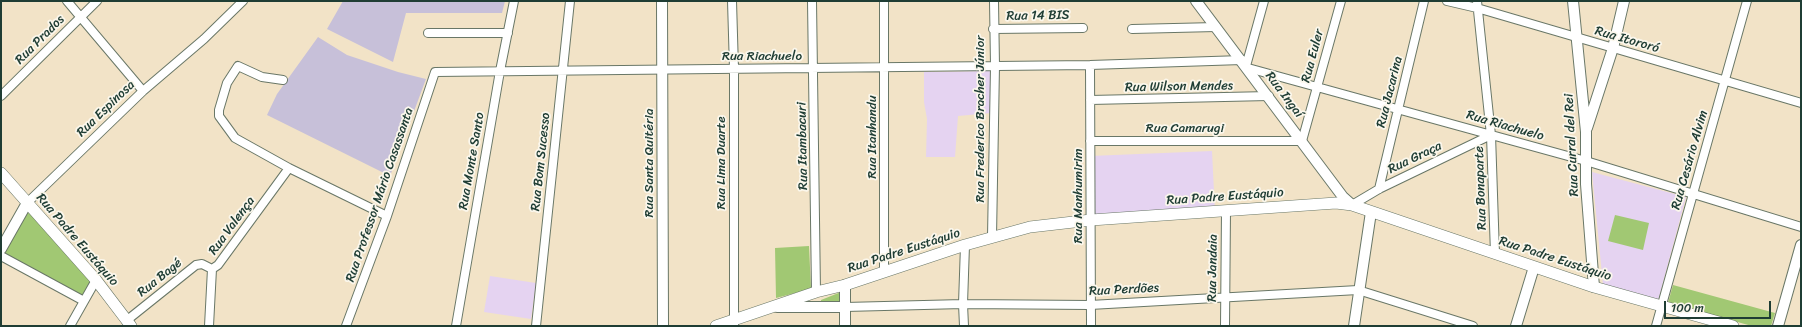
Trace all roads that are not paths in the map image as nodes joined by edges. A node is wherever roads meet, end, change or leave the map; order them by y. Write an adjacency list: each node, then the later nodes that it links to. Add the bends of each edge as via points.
1 (67, 1): 20 (street)
2 (97, 1): 20 (street, Rua Prados)
3 (242, 1): 44 (street, Rua Espinosa, via 204,39)
4 (514, 1): 26 (street, Rua Monte Santo)
5 (570, 1): 37 (street, Rua Bom Sucesso)
6 (662, 1): 35 (street, Rua Santa Quitéria)
7 (732, 1): 33 (street, Rua Lima Duarte)
8 (812, 1): 34 (street, Rua Itambacuri)
9 (884, 1): 32 (street, Rua Itanhandu)
10 (994, 1): 23 (street, Rua Frederico Bracher Júnior)
11 (1196, 1): 21 (street, Rua Ingaí)
12 (1264, 1): 30 (street)
13 (1341, 1): 43 (street, Rua Euler)
14 (1424, 1): 49 (street, Rua Jacarina)
15 (1447, 1): 19 (street, Rua Itororó)
16 (1574, 1): 27 (street, Rua Curral del Rei)
17 (1624, 1): 28 (street)
18 (1747, 1): 41 (street, Rua Cesário Alvim)
19 (1477, 5): 27 (street, Rua Itororó); 52 (street, Rua Bonaparte)
20 (80, 17): 44 (street); 45 (street, Rua Prados)
21 (1212, 27): 24 (street); 30 (street, Rua Ingaí)
22 (1083, 28): 23 (street, Rua 14 BIS)
23 (993, 29): 31 (street, Rua Frederico Bracher Júnior)
24 (1132, 29)
25 (428, 33): 26 (street)
26 (508, 33): 36 (street, Rua Monte Santo)
27 (1577, 38): 28 (street, Rua Itororó); 51 (street, Rua Curral del Rei)
28 (1613, 48): 41 (street, Rua Itororó); 51 (street)
29 (1090, 65): 30 (street); 31 (street, Rua Riachuelo); 47 (street, Rua Manhumirim)
30 (1245, 65): 39 (street, Rua Riachuelo); 42 (street, Rua Ingaí)
31 (995, 66): 32 (street, Rua Riachuelo); 68 (street, Rua Frederico Bracher Júnior)
32 (885, 68): 34 (street, Rua Riachuelo); 76 (street, Rua Itanhandu)
33 (734, 69): 34 (street, Rua Riachuelo); 35 (street, Rua Riachuelo); 89 (street, Rua Lima Duarte)
34 (814, 69): 81 (street, Rua Itambacuri)
35 (663, 70): 37 (street, Rua Riachuelo); 96 (street, Rua Santa Quitéria)
36 (500, 71): 37 (street, Rua Riachuelo); 38 (street, Rua Riachuelo); 94 (street, Rua Monte Santo)
37 (563, 71): 95 (street, Rua Bom Sucesso)
38 (435, 72): 65 (street, Rua Professor Mário Casassanta)
39 (1270, 74): 42 (street); 43 (street, Rua Riachuelo)
40 (283, 80): 57 (street, via 262,77 238,66 228,83 219,116 235,138)
41 (1725, 81): 48 (street, Rua Itororó); 60 (street, Rua Cesário Alvim)
42 (1260, 85): 46 (street, Rua Ingaí)
43 (1317, 87): 49 (street, Rua Riachuelo); 54 (street, Rua Euler)
44 (143, 91): 61 (street, Rua Espinosa)
45 (1, 96)
46 (1269, 96): 47 (street, Rua Wilson Mendes); 50 (street, Rua Ingaí)
47 (1090, 100): 53 (street, Rua Manhumirim)
48 (1801, 103)
49 (1399, 109): 52 (street, Rua Riachuelo); 59 (street, Rua Jacarina)
50 (1288, 123): 54 (street, Rua Ingaí); 55 (street, via 1286,134)
51 (1586, 132): 56 (street, Rua Curral del Rei)
52 (1491, 135): 56 (street, Rua Riachuelo); 59 (street, Rua Graça); 72 (street, Rua Bonaparte)
53 (1090, 141): 55 (street, Rua Camarugi); 66 (street, Rua Manhumirim)
54 (1302, 141): 55 (street, Rua Camarugi); 62 (street, Rua Ingaí)
55 (1279, 142)
56 (1586, 161): 60 (street, Rua Riachuelo); 79 (street, Rua Curral del Rei)
57 (289, 168): 65 (street); 75 (street, Rua Valença, via 218,265)
58 (1, 173): 61 (main road, Rua Padre Eustáquio)
59 (1379, 189): 62 (street, Rua Graça)
60 (1693, 195): 67 (street, Rua Riachuelo); 88 (street, Rua Cesário Alvim)
61 (27, 203): 71 (street, Rua Espinosa); 77 (main road, Rua Padre Eustáquio)
62 (1352, 205): 63 (main road, Rua Padre Eustáquio, via 1336,203); 64 (main road, Rua Padre Eustáquio)
63 (1226, 211): 66 (main road, Rua Padre Eustáquio); 82 (street, Rua Jandaia)
64 (1371, 212): 72 (main road, Rua Padre Eustáquio); 80 (street)
65 (387, 216): 93 (street, Rua Professor Mário Casassanta)
66 (1091, 220): 68 (main road, Rua Padre Eustáquio, via 1030,228); 85 (street, Rua Manhumirim)
67 (1801, 227)
68 (992, 237): 69 (main road, Rua Padre Eustáquio)
69 (965, 245): 76 (main road, Rua Padre Eustáquio); 84 (street)
70 (1801, 245): 107 (street)
71 (1, 249)
72 (1495, 254): 74 (main road, Rua Padre Eustáquio)
73 (1, 256): 83 (street)
74 (1534, 268): 79 (main road, Rua Padre Eustáquio); 104 (street)
75 (212, 269): 90 (street, Rua Bagé, via 202,264 196,265); 92 (street, Rua Valença)
76 (884, 272): 78 (main road, Rua Padre Eustáquio)
77 (96, 280): 83 (street); 90 (main road, Rua Padre Eustáquio)
78 (846, 285): 81 (main road, Rua Padre Eustáquio); 87 (street)
79 (1594, 287): 88 (main road, Rua Padre Eustáquio)
80 (1358, 290): 82 (street, Rua Perdões); 102 (street); 103 (street, Rua Perdões)
81 (816, 292): 86 (main road, Rua Padre Eustáquio)
82 (1225, 298): 85 (street, Rua Perdões); 101 (street, Rua Jandaia)
83 (84, 301): 91 (street)
84 (963, 304): 85 (street, Rua Perdões); 87 (street, Rua Perdões); 99 (street)
85 (1090, 305): 100 (street, Rua Manhumirim)
86 (771, 307): 87 (street, Rua Perdões); 89 (main road, Rua Padre Eustáquio)
87 (845, 307): 98 (street)
88 (1662, 307): 105 (street, Rua Cesário Alvim); 106 (main road, Rua Padre Eustáquio)
89 (734, 323): 97 (main road, Rua Padre Eustáquio)
90 (128, 324)
91 (70, 326)
92 (209, 326)
93 (346, 326)
94 (456, 326)
95 (536, 326)
96 (663, 326)
97 (716, 326)
98 (845, 326)
99 (964, 326)
100 (1091, 326)
101 (1225, 326)
102 (1354, 326)
103 (1473, 326)
104 (1516, 326)
105 (1656, 326)
106 (1733, 326)
107 (1778, 326)

